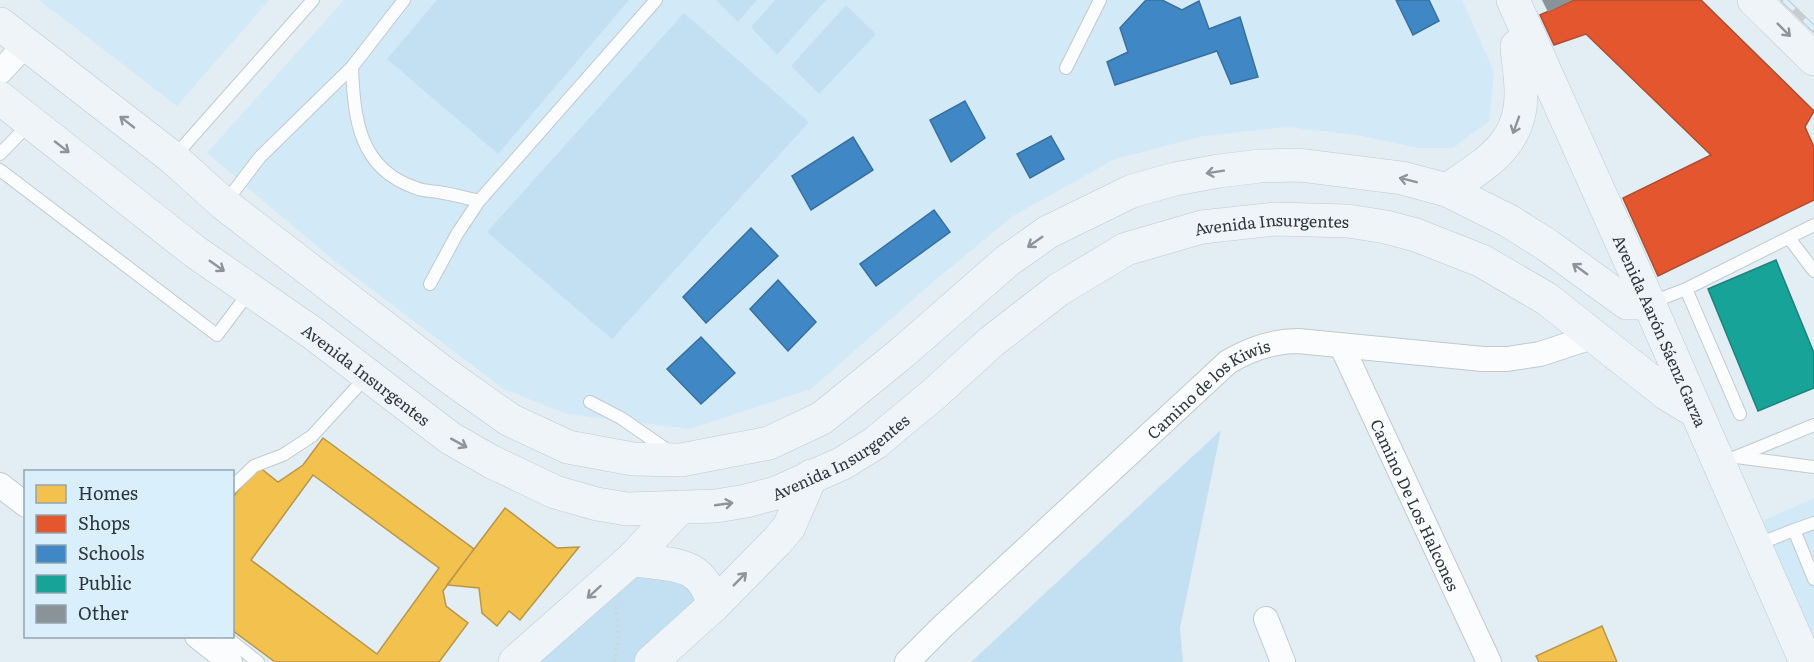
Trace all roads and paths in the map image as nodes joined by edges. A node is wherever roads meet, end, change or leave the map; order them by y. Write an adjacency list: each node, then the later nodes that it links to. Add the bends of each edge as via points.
1 (314, 0): 18 (lane)
2 (404, 0): 12 (lane)
3 (656, 0): 21 (lane)
4 (1100, 0): 13 (lane)
5 (1494, 0): 10 (main road, Avenida Aarón Sáenz Garza)
6 (1513, 0): 29 (main road, Avenida Aarón Sáenz Garza)
7 (1754, 0): 11 (main road, one-way to 11)
8 (0, 24): 9 (main road)
9 (26, 44): 14 (street); 18 (main road, one-way to 9)
10 (1516, 46): 20 (main road, one-way to 20, via 1521,93 1519,117 1511,138 1484,164); 29 (main road, Avenida Aarón Sáenz Garza)
11 (1814, 59)
12 (351, 68): 21 (lane, via 356,121 376,162 394,178 417,189); 22 (lane, via 260,157)
13 (1066, 68)
14 (0, 72)
15 (0, 98): 16 (main road, Avenida Insurgentes)
16 (31, 122): 17 (lane); 28 (main road, Avenida Insurgentes, one-way to 28, via 194,251)
17 (0, 154)
18 (173, 158): 22 (main road)
19 (0, 170): 28 (lane, via 217,335)
20 (1447, 190): 29 (main road, one-way to 20, via 1538,239); 38 (main road, one-way to 38, via 1402,178 1299,165 1219,171 1132,191 1048,232 1007,261 822,418 769,443)
21 (479, 201): 26 (lane)
22 (224, 204): 38 (main road, via 510,420 568,447 633,459)
23 (1814, 225): 24 (lane)
24 (1789, 237): 25 (lane); 27 (lane)
25 (1814, 271)
26 (430, 284)
27 (1686, 289): 29 (lane); 36 (lane)
28 (251, 290): 32 (main road, Avenida Insurgentes)
29 (1638, 303): 33 (main road, Avenida Aarón Sáenz Garza); 35 (main road, Avenida Aarón Sáenz Garza)
30 (1595, 336): 31 (street, Camino de los Kiwis, via 1540,354 1507,359); 33 (main road, Avenida Insurgentes); 41 (main road, Avenida Insurgentes, via 1516,280 1482,261 1416,235 1348,221 1275,219 1202,227 1126,249 1058,290 991,342 875,443 843,463)
31 (1342, 347): 61 (street, Camino de los Kiwis, via 1283,341 1248,351 1228,362); 63 (street, Camino De Los Halcones)
32 (368, 375): 43 (lane, via 312,436 283,455 254,466); 45 (main road, Avenida Insurgentes, one-way to 45, via 450,438 555,492 627,509)
33 (1667, 394): 35 (main road, Avenida Insurgentes); 64 (main road, Avenida Aarón Sáenz Garza)
34 (590, 402): 38 (lane, via 621,418)
35 (1695, 411): 39 (main road, Avenida Aarón Sáenz Garza)
36 (1740, 414)
37 (1814, 425): 39 (lane)
38 (681, 460)
39 (1727, 460): 40 (lane); 48 (main road, Avenida Aarón Sáenz Garza)
40 (1814, 467)
41 (811, 476): 45 (main road, Avenida Insurgentes, one-way to 41, via 746,501 776,493); 52 (main road, one-way to 41, via 789,527)
42 (0, 485): 44 (street)
43 (234, 485)
44 (24, 503)
45 (680, 507): 49 (main road)
46 (1814, 522): 47 (lane)
47 (1794, 530): 48 (lane); 50 (lane)
48 (1755, 545): 65 (main road, Avenida Aarón Sáenz Garza)
49 (632, 559): 52 (main road, via 688,568 704,580); 58 (main road, one-way to 58)
50 (1814, 579)
51 (616, 601): 59 (path, via 619,637)
52 (714, 605): 60 (main road)
53 (1266, 619): 62 (street)
54 (200, 638): 56 (street)
55 (228, 638): 57 (lane)
56 (230, 662)
57 (258, 662)
58 (515, 662)
59 (614, 662)
60 (651, 662)
61 (907, 662)
62 (1283, 662)
63 (1489, 662)
64 (1784, 662)
65 (1806, 662)

